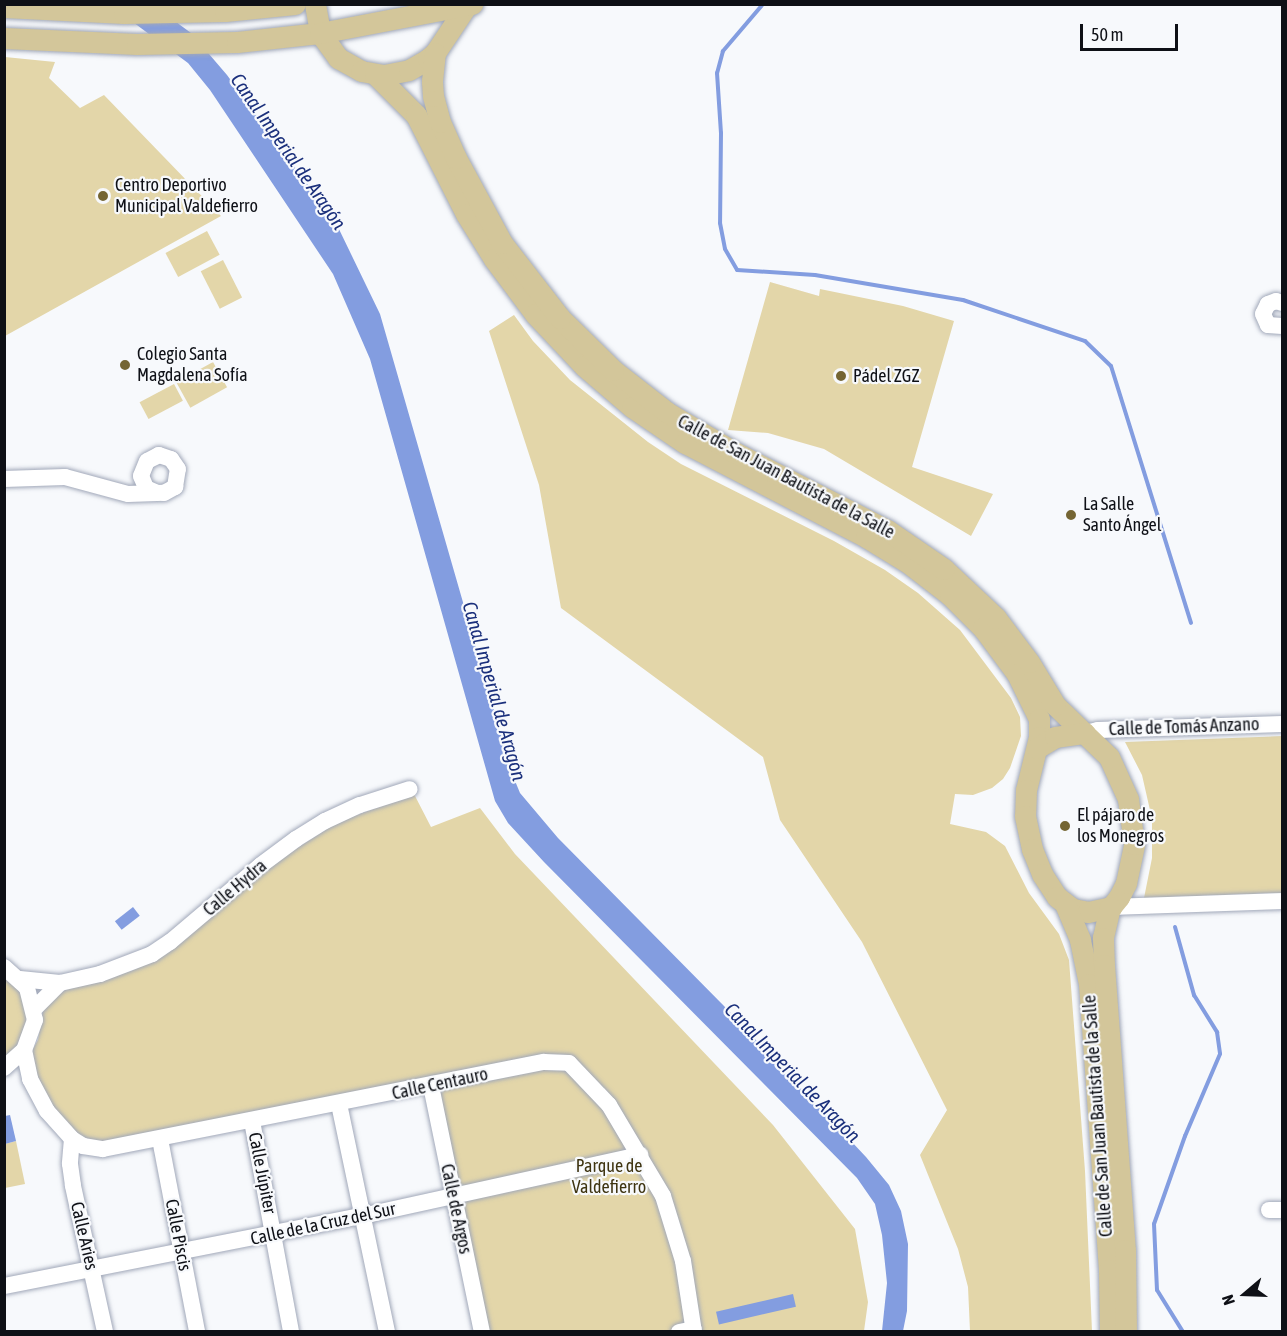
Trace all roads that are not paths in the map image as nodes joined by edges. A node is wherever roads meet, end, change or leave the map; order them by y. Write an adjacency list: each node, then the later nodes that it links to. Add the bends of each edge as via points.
1 (295, 4): 6 (main road)
2 (315, 4): 7 (main road)
3 (470, 5): 5 (main road); 9 (main road)
4 (4, 7): 6 (main road, via 124,14)
5 (441, 7): 7 (main road); 9 (main road, Calle de San Juan Bautista de la Salle)
6 (237, 8)
7 (320, 33): 8 (main road, via 237,42 82,43); 10 (main road, via 338,58)
8 (4, 38)
9 (436, 50): 10 (main road, via 409,70); 18 (main road, Calle de San Juan Bautista de la Salle, via 433,96 456,158 502,243 560,318 613,370 668,413 734,452 887,530 944,569 996,618 1020,648 1055,705)
10 (375, 74): 19 (main road, Calle de San Juan Bautista de la Salle, via 416,115 466,214 494,259 561,344 616,394 666,431 730,469 866,537 944,590 993,640 1025,687 1039,719)
11 (1282, 303): 12 (street, via 1268,304 1263,314 1268,325)
12 (1282, 326)
13 (142, 470): 15 (street); 16 (street, via 143,482); 16 (street, via 147,461 159,455 176,464 179,476 175,487)
14 (4, 479): 15 (street, via 65,477)
15 (118, 492): 16 (street)
16 (157, 493)
17 (1282, 724): 18 (street, Calle de Tomás Anzano)
18 (1085, 733): 19 (main road, via 1055,737); 23 (main road, Calle de San Juan Bautista de la Salle, via 1100,745 1118,773 1132,814 1131,865 1123,890)
19 (1037, 748): 22 (main road, Calle de San Juan Bautista de la Salle, via 1026,790 1026,827 1042,874)
20 (410, 789): 26 (street, Calle Hydra, via 360,805 296,839 152,954 100,974)
21 (1282, 901): 23 (street)
22 (1065, 904): 23 (main road, via 1088,912); 50 (main road, Calle de San Juan Bautista de la Salle, via 1080,940 1089,984)
23 (1110, 907): 51 (main road, Calle de San Juan Bautista de la Salle, via 1103,938 1125,1250)
24 (4, 967): 25 (street)
25 (20, 979): 26 (street, Calle Hydra); 27 (street)
26 (60, 983): 27 (street)
27 (34, 1009): 28 (street, via 33,1030)
28 (24, 1050): 29 (street); 32 (street, Calle Centauro, via 27,1072)
29 (4, 1068)
30 (4, 1074): 32 (street, Calle Centauro)
31 (431, 1086): 33 (street, Calle Centauro); 37 (street, Calle Centauro, via 544,1062 569,1063 609,1106); 38 (street, Calle de Argos)
32 (36, 1093): 35 (street, Calle Centauro)
33 (339, 1104): 34 (street, Calle Centauro); 39 (street)
34 (252, 1121): 36 (street, Calle Centauro); 40 (street, Calle Júpiter)
35 (72, 1139): 36 (street, Calle Centauro, via 83,1146 104,1149); 42 (street, Calle Aries, via 69,1164)
36 (160, 1139): 41 (street, Calle Piscis)
37 (640, 1155): 38 (street, Calle de la Cruz del Sur); 44 (street, Calle Centauro, via 668,1211 683,1261)
38 (454, 1196): 39 (street, Calle de la Cruz del Sur); 49 (street, Calle de Argos)
39 (362, 1216): 40 (street, Calle de la Cruz del Sur); 48 (street)
40 (273, 1234): 41 (street, Calle de la Cruz del Sur); 47 (street, Calle Júpiter)
41 (182, 1253): 42 (street, Calle de la Cruz del Sur); 46 (street, Calle Piscis)
42 (91, 1270): 43 (street, Calle de la Cruz del Sur); 45 (street, Calle Aries)
43 (4, 1286)
44 (689, 1331)
45 (105, 1332)
46 (197, 1332)
47 (291, 1332)
48 (387, 1332)
49 (482, 1332)
50 (1110, 1332)
51 (1126, 1332)

